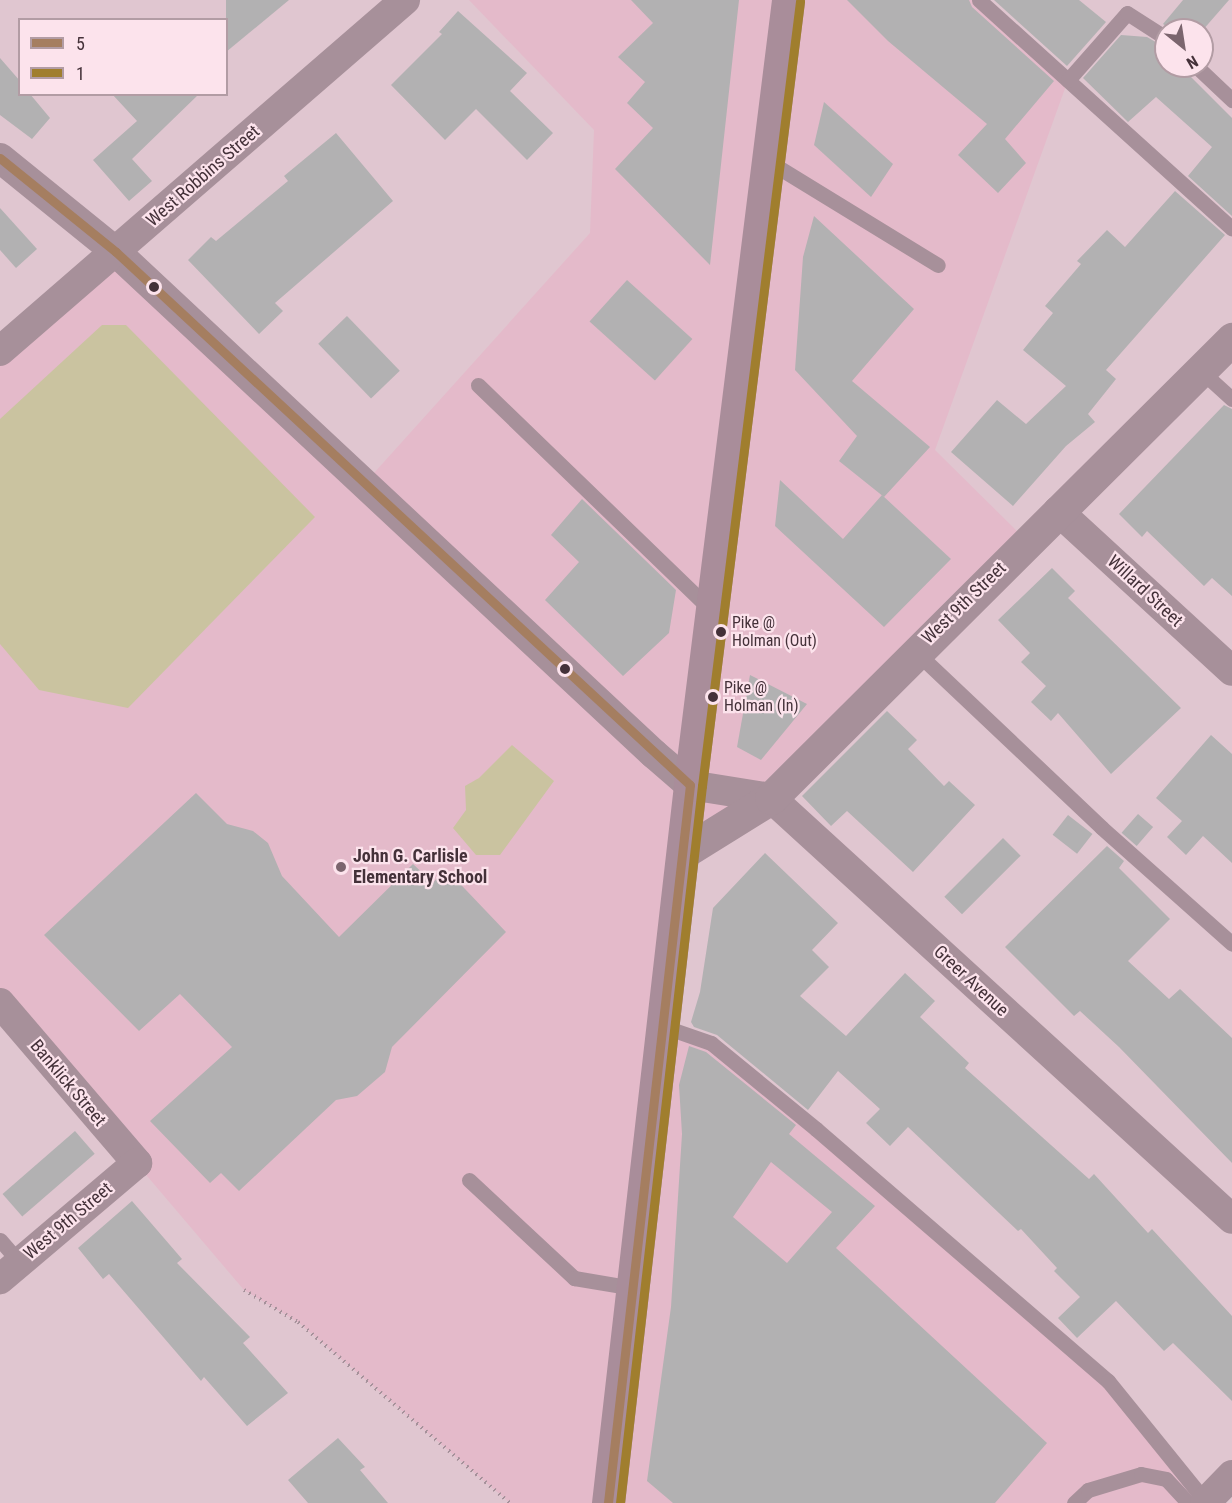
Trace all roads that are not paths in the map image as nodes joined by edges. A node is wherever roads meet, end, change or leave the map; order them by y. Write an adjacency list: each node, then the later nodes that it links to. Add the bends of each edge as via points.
1 (405, 0): 11 (street, West Robbins Street)
2 (788, 0): 9 (main road)
3 (979, 0): 6 (lane)
4 (1154, 30): 6 (lane, via 1127,13)
5 (1209, 78): 7 (lane)
6 (1068, 80): 10 (lane)
7 (1232, 100)
8 (0, 158): 11 (street)
9 (768, 162): 12 (lane); 19 (main road)
10 (1232, 229)
11 (116, 252): 14 (street, West Robbins Street); 22 (street)
12 (938, 265)
13 (1232, 339): 15 (street, West 9th Street)
14 (0, 351)
15 (1200, 370): 17 (lane); 18 (street, West 9th Street)
16 (478, 384): 19 (lane)
17 (1232, 399)
18 (1058, 511): 20 (street, West 9th Street); 21 (street, Willard Street)
19 (714, 612): 22 (main road)
20 (915, 651): 23 (street, West 9th Street); 25 (lane, via 1102,828)
21 (1232, 671)
22 (690, 785): 23 (street); 24 (main road)
23 (771, 798): 24 (street, West 9th Street); 30 (street, Greer Avenue)
24 (684, 852): 27 (main road)
25 (1232, 944)
26 (0, 1003): 28 (street, Banklick Street)
27 (665, 1027): 33 (main road); 37 (lane, via 711,1043 1108,1381)
28 (137, 1163): 32 (street, West 9th Street)
29 (469, 1180): 33 (lane, via 574,1278)
30 (1232, 1219)
31 (0, 1240): 32 (lane)
32 (10, 1271)
33 (634, 1288): 35 (main road)
34 (1232, 1475): 37 (street)
35 (608, 1503)
36 (1074, 1503): 37 (lane, via 1088,1490 1141,1474 1166,1479)
37 (1202, 1503)

